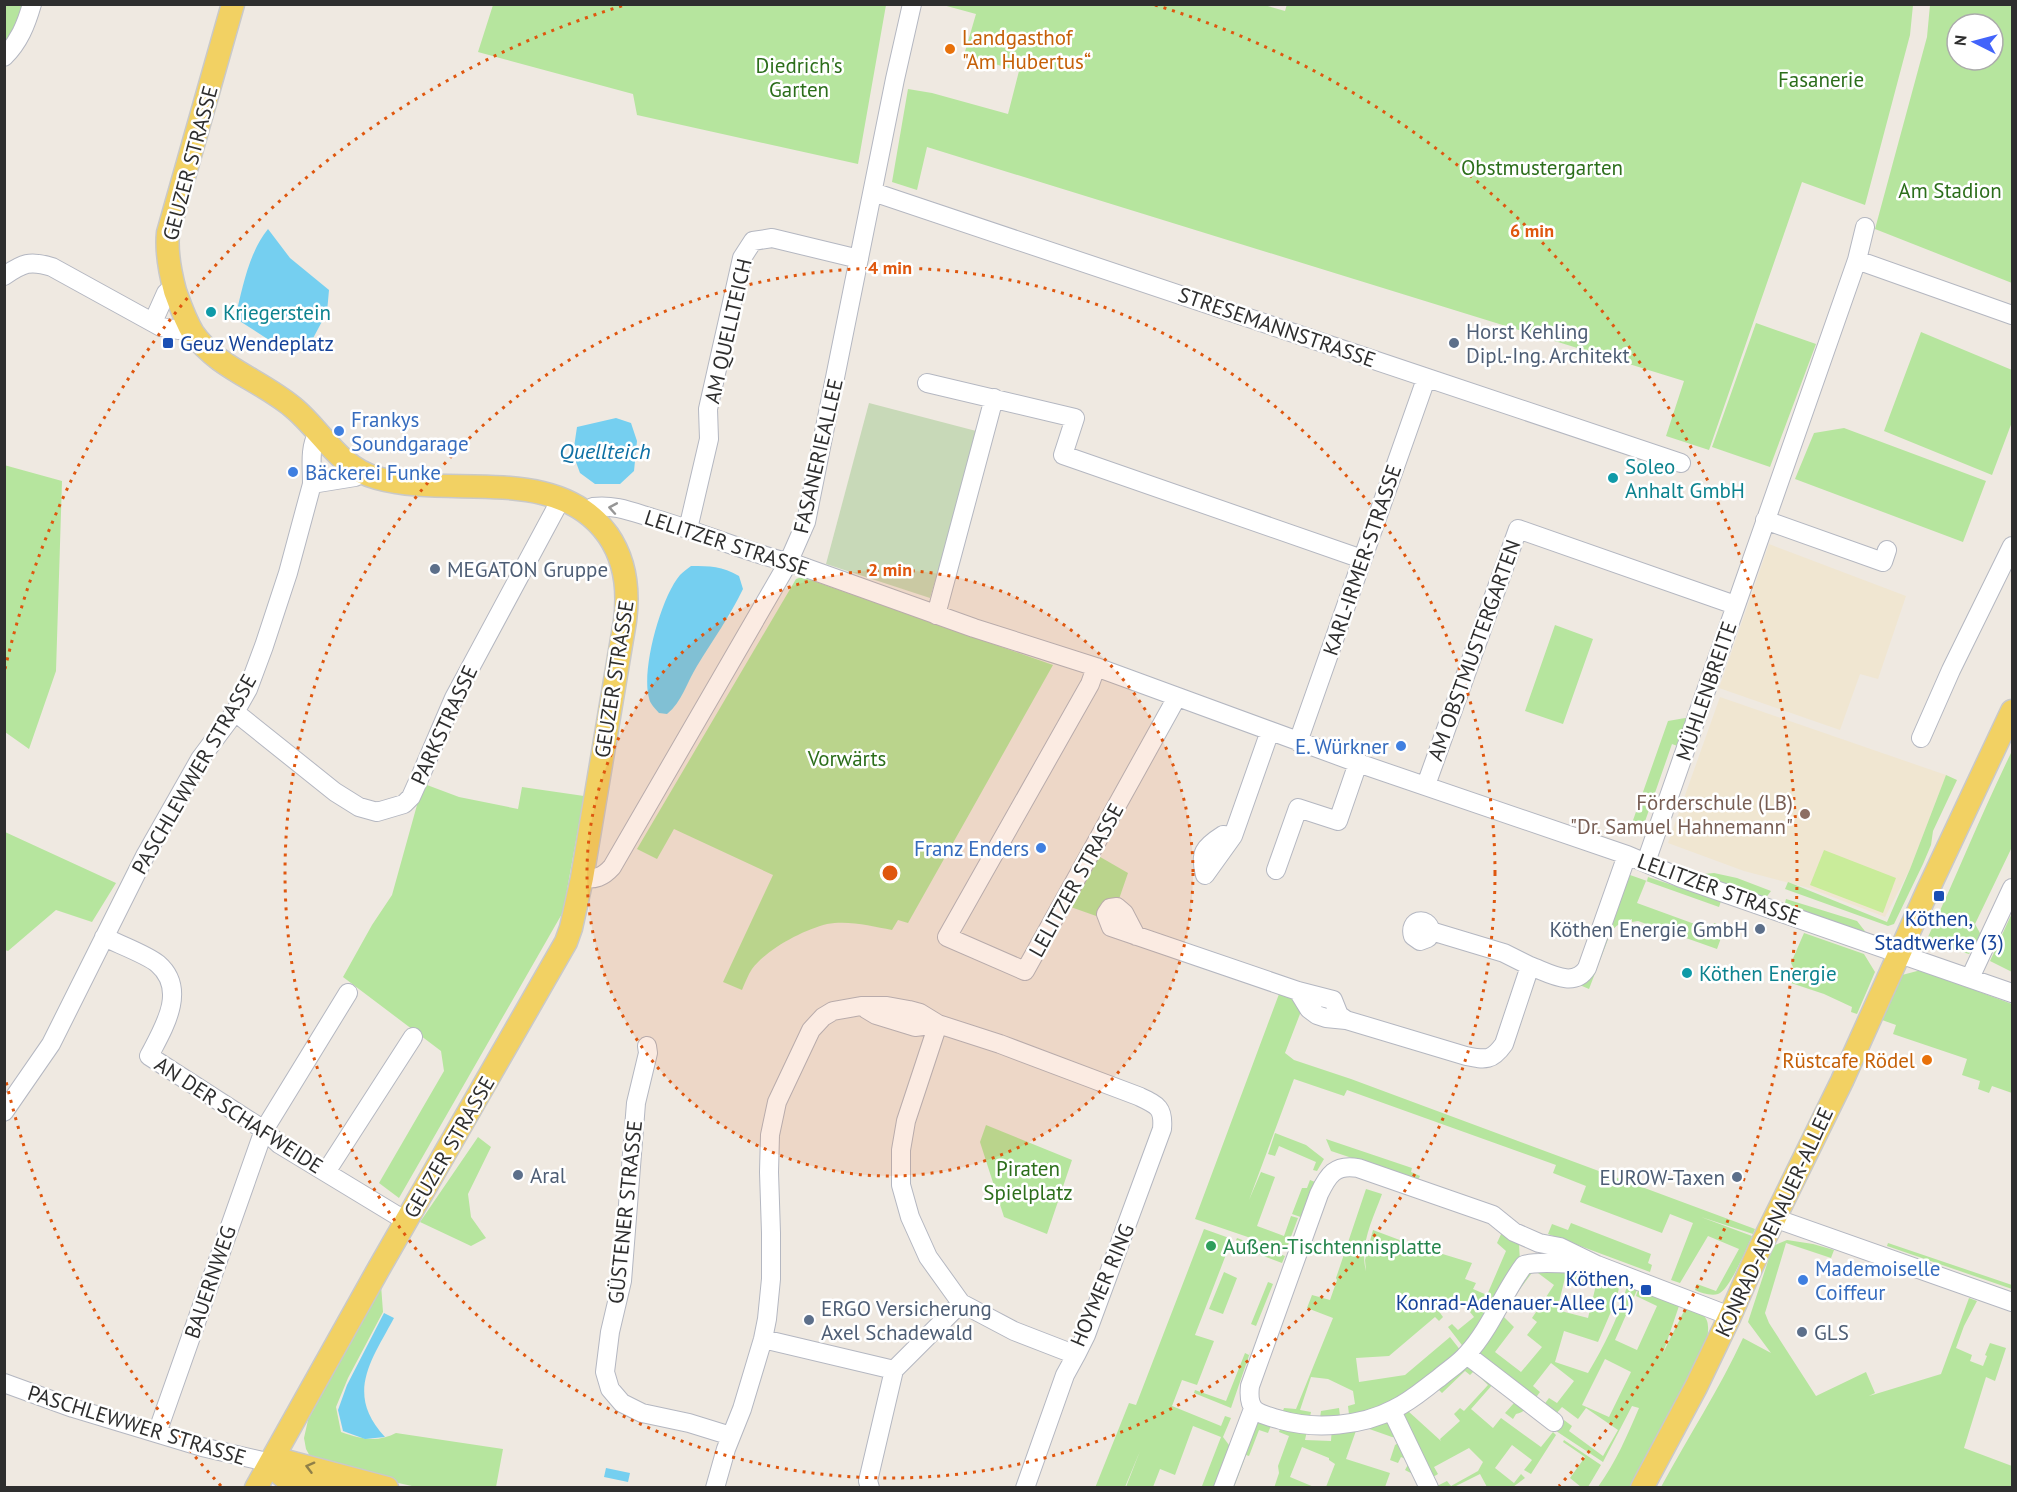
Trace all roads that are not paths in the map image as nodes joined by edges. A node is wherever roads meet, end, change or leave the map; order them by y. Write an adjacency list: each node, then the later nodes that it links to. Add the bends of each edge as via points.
1 (32, 4): 4 (street, via 15,46)
2 (233, 4): 10 (main road, GEUZER STRASSE, via 170,222 167,253)
3 (912, 4): 5 (street, FASANERIEALLEE)
4 (4, 57)
5 (873, 192): 7 (street, FASANERIEALLEE); 14 (street, STRESEMANNSTRASSE)
6 (1865, 227): 8 (street, MÜHLENBREITE)
7 (859, 259): 24 (street, AM QUELLTEICH, via 772,238 753,241 742,258 708,409 709,439); 28 (street, FASANERIEALLEE, via 806,522)
8 (1857, 260): 11 (street); 23 (street, MÜHLENBREITE)
9 (4, 276): 12 (street, via 35,262 52,267)
10 (174, 286): 12 (street, via 166,293); 13 (main road, GEUZER STRASSE)
11 (2013, 315)
12 (153, 322): 13 (street, via 170,330)
13 (189, 326): 17 (main road, GEUZER STRASSE, via 210,351 283,399)
14 (1426, 379): 18 (street, STRESEMANNSTRASSE); 27 (street, KARL-IRMER-STRASSE)
15 (927, 383): 16 (street)
16 (994, 398): 27 (street, via 1075,418 1063,455); 30 (street)
17 (318, 433): 19 (main road, GEUZER STRASSE); 20 (street, PASCHLEWWER STRASSE, via 311,455)
18 (1680, 463)
19 (363, 473): 20 (street); 21 (main road, GEUZER STRASSE, via 401,483 525,490)
20 (312, 484): 34 (street, PASCHLEWWER STRASSE, via 264,646)
21 (561, 499): 22 (main road, GEUZER STRASSE); 34 (street, PARKSTRASSE, via 454,698 404,804 377,812 359,807)
22 (588, 513): 24 (street, LELITZER STRASSE, one-way to 22, via 613,506 593,507); 44 (main road, GEUZER STRASSE, via 614,544 624,568 627,592)
23 (1766, 520): 26 (street, via 1883,562); 29 (street, MÜHLENBREITE)
24 (688, 529): 28 (street, LELITZER STRASSE)
25 (2013, 546): 36 (street)
26 (1887, 550)
27 (1362, 559): 37 (street, KARL-IRMER-STRASSE)
28 (788, 563): 30 (street, LELITZER STRASSE); 44 (street, FASANERIEALLEE, via 612,867 594,879)
29 (1735, 605): 39 (street, AM OBSTMUSTERGARTEN, via 1518,529); 42 (street, MÜHLENBREITE)
30 (936, 615): 31 (street, LELITZER STRASSE)
31 (1096, 667): 32 (street, LELITZER STRASSE); 32 (street, LELITZER STRASSE, via 947,937 1025,971)
32 (1177, 697): 35 (street, LELITZER STRASSE)
33 (2013, 711): 49 (main road, KONRAD-ADENAUER-ALLEE)
34 (235, 712): 48 (street, PASCHLEWWER STRASSE, via 200,759)
35 (1270, 732): 37 (street, LELITZER STRASSE); 40 (street)
36 (1921, 738)
37 (1298, 742): 38 (street, LELITZER STRASSE)
38 (1358, 763): 39 (street, LELITZER STRASSE); 43 (street, via 1338,821 1298,808)
39 (1426, 785): 41 (street, LELITZER STRASSE)
40 (1233, 837)
41 (1627, 855): 42 (street, LELITZER STRASSE); 50 (street, via 1583,974 1570,979)
42 (1646, 862): 49 (street, LELITZER STRASSE, via 1681,878)
43 (1275, 870)
44 (582, 878): 61 (main road, GEUZER STRASSE, via 566,942)
45 (2013, 888): 51 (street)
46 (1431, 931): 50 (street, via 1504,953)
47 (1136, 936): 50 (street, via 1333,1000 1339,1015 1346,1020 1481,1059 1497,1054 1504,1044)
48 (104, 937): 57 (street, PASCHLEWWER STRASSE, via 51,1044); 58 (street, AN DER SCHAFWEIDE, via 158,963 170,979 174,998 149,1056)
49 (1900, 953): 51 (street, LELITZER STRASSE); 60 (main road, KONRAD-ADENAUER-ALLEE)
50 (1530, 966)
51 (1970, 978): 53 (street, LELITZER STRASSE)
52 (348, 993): 58 (street)
53 (2013, 993)
54 (938, 1024): 66 (street, HOYMER RING, via 906,1121 901,1185 928,1257); 68 (street, via 915,1028 861,1006 833,1011 811,1030 777,1102 770,1135 771,1279); 70 (street, HOYMER RING, via 1138,1096 1160,1109 1162,1130 1095,1314)
55 (413, 1037): 59 (street)
56 (647, 1046): 77 (street, GÜSTENER STRASSE, via 636,1103 621,1281 605,1372 610,1389 622,1403 642,1413)
57 (4, 1112)
58 (264, 1130): 59 (street, AN DER SCHAFWEIDE, via 279,1144); 76 (street, BAUERNWEG)
59 (326, 1172): 61 (street, AN DER SCHAFWEIDE)
60 (1774, 1218): 65 (street); 67 (main road, KONRAD-ADENAUER-ALLEE)
61 (406, 1221): 78 (main road, GEUZER STRASSE)
62 (1514, 1232): 63 (street); 64 (street, via 1521,1252); 73 (street, via 1493,1215 1470,1206 1358,1168 1348,1166 1335,1171 1319,1194 1250,1386 1248,1400)
63 (1534, 1252): 64 (street); 67 (street, via 1560,1247)
64 (1518, 1273): 69 (street)
65 (2013, 1302)
66 (961, 1303): 70 (street, HOYMER RING, via 1014,1331); 71 (street)
67 (1730, 1316): 88 (main road, KONRAD-ADENAUER-ALLEE)
68 (763, 1339): 71 (street); 77 (street)
69 (1467, 1354): 74 (street); 75 (street)
70 (1076, 1355): 85 (street, via 1065,1375)
71 (894, 1370): 84 (street, via 868,1481)
72 (4, 1383): 76 (street, PASCHLEWWER STRASSE)
73 (1252, 1409): 74 (street, via 1285,1421 1334,1425); 86 (street)
74 (1392, 1411): 87 (street)
75 (1554, 1422)
76 (157, 1433): 78 (street, PASCHLEWWER STRASSE)
77 (731, 1436): 83 (street)
78 (271, 1463): 79 (main road); 80 (main road, GEUZER STRASSE); 82 (main road, one-way to 78, via 286,1461)
79 (297, 1487): 81 (main road)
80 (256, 1488)
81 (332, 1488)
82 (387, 1488)
83 (715, 1488)
84 (870, 1488)
85 (1025, 1488)
86 (1223, 1488)
87 (1429, 1488)
88 (1642, 1488)

